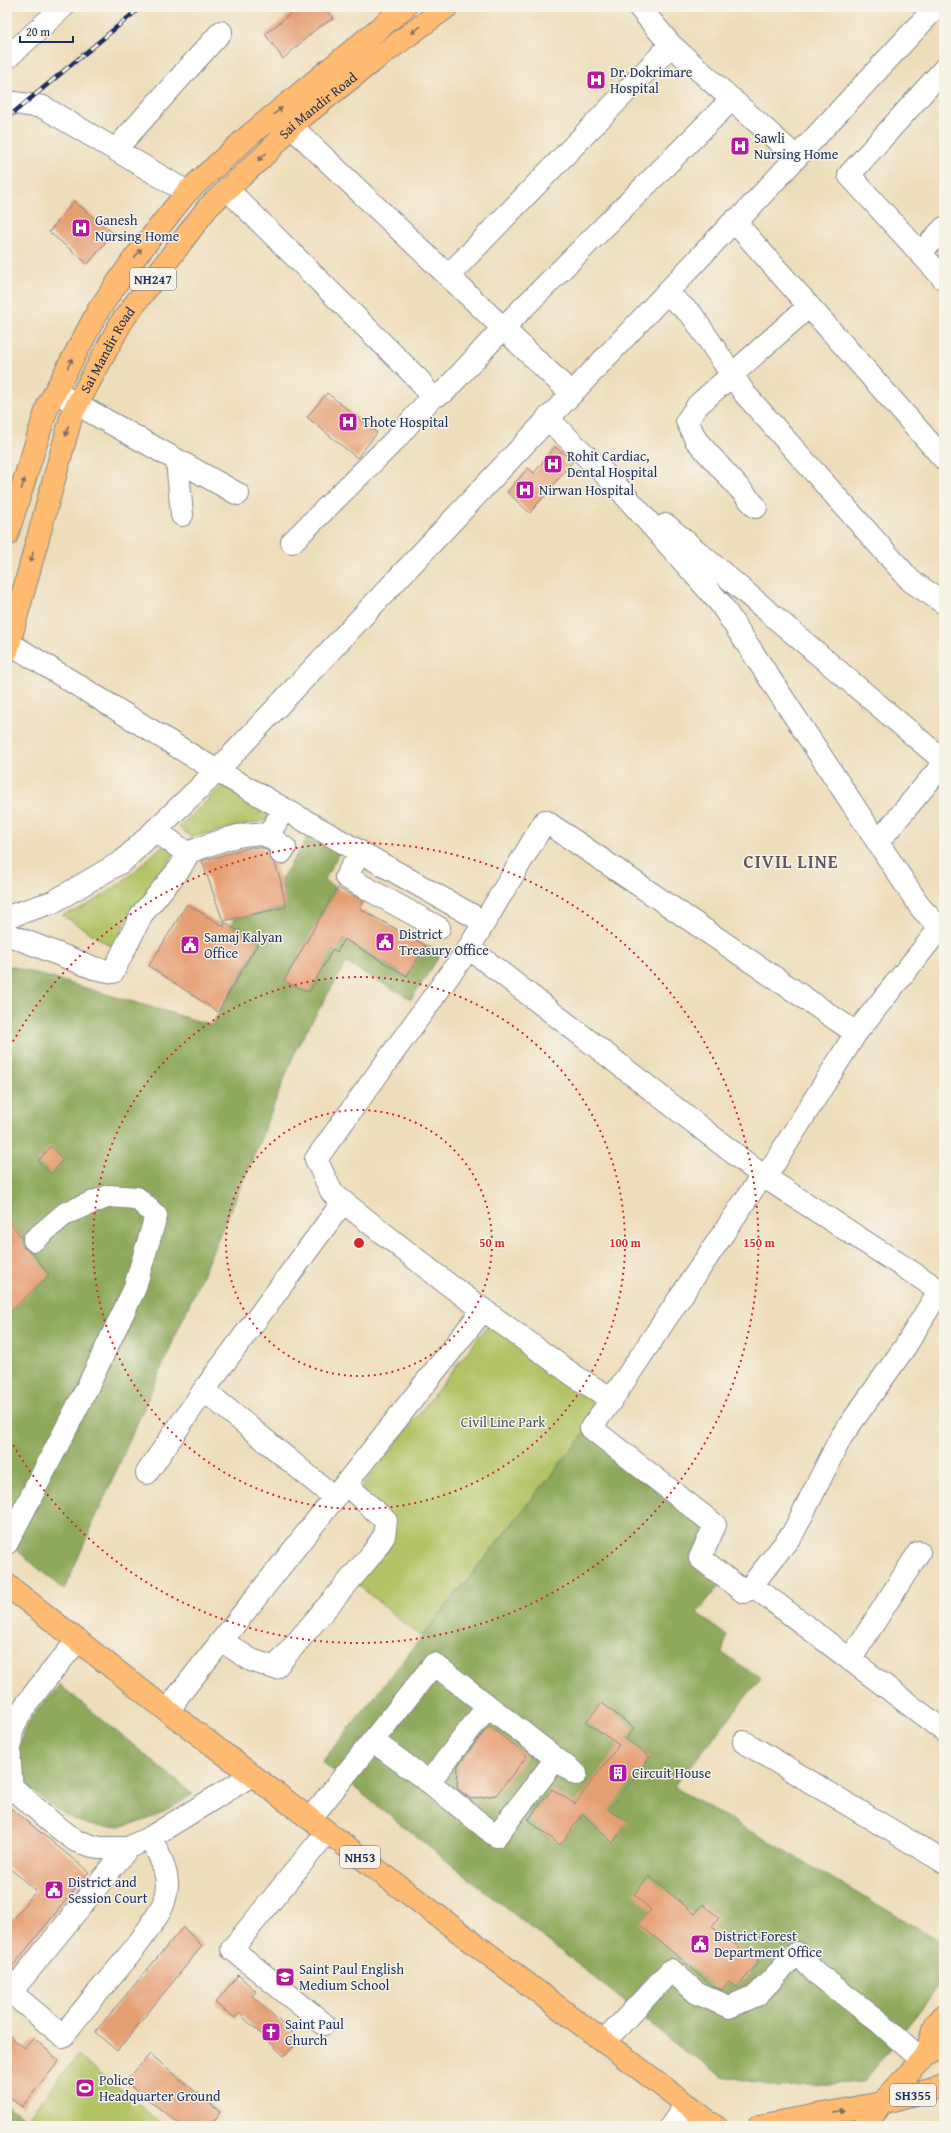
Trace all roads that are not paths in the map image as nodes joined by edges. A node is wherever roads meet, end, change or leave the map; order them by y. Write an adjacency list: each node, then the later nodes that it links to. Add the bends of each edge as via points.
1 (63, 7): 8 (street)
2 (405, 7): 16 (main road, Sai Mandir Road / NH247, one-way to 2, via 252,133)
3 (447, 7): 12 (main road, Sai Mandir Road / NH247, one-way to 12)
4 (639, 7): 7 (street)
5 (936, 7): 14 (street)
6 (222, 32): 13 (street)
7 (671, 45): 10 (street); 20 (street)
8 (7, 58)
9 (944, 69): 19 (street, via 849,175)
10 (732, 99): 14 (street); 24 (street)
11 (7, 102): 13 (street, via 43,107)
12 (291, 126): 15 (main road, Sai Mandir Road / NH247, one-way to 15, via 268,152); 20 (street)
13 (116, 150): 16 (street)
14 (796, 157): 17 (street, via 742,216)
15 (227, 189): 28 (street, via 420,381); 29 (main road, Sai Mandir Road / NH247, via 208,207 122,321)
16 (187, 192): 26 (main road, Sai Mandir Road / NH247, one-way to 16, via 99,309 133,260)
17 (734, 221): 22 (street); 23 (street)
18 (944, 228): 19 (street)
19 (920, 253): 21 (street)
20 (448, 276): 24 (street)
21 (944, 279)
22 (666, 293): 25 (street, via 692,315); 27 (street)
23 (809, 306): 25 (street); 31 (street)
24 (503, 328): 27 (street); 28 (street, via 444,392)
25 (733, 375): 35 (street, via 698,405 687,420 696,440); 39 (street, via 745,394 911,581)
26 (55, 392): 29 (street); 37 (main road, Sai Mandir Road / NH247, one-way to 26, via 48,405)
27 (572, 394): 30 (street)
28 (430, 398): 38 (street, via 396,440)
29 (78, 404): 32 (street); 40 (main road, Sai Mandir Road / NH247, one-way to 40, via 72,414 43,514)
30 (547, 418): 33 (street); 42 (street)
31 (944, 459)
32 (177, 460): 34 (street); 36 (street)
33 (614, 483): 41 (street, via 717,567); 46 (street, via 720,602)
34 (238, 494)
35 (756, 507)
36 (182, 515)
37 (7, 534)
38 (292, 542)
39 (944, 603)
40 (8, 647): 42 (street)
41 (944, 762): 46 (street)
42 (216, 771): 43 (street); 44 (street)
43 (284, 809): 45 (street); 47 (street)
44 (155, 830): 49 (street); 50 (street, via 123,861 53,902)
45 (268, 836): 48 (street, via 285,848); 49 (street, via 258,832 226,839)
46 (878, 842): 53 (street, via 921,908)
47 (360, 852): 51 (street); 52 (street, via 346,877)
48 (281, 853)
49 (188, 854): 54 (street, via 180,868 142,914 113,972 94,968)
50 (7, 917)
51 (484, 922): 55 (street); 56 (street, via 545,821)
52 (439, 928)
53 (943, 928): 56 (street)
54 (7, 934)
55 (469, 948): 57 (street); 58 (street, via 316,1159 332,1193)
56 (856, 1033): 57 (street, via 772,1167)
57 (763, 1176): 60 (street); 63 (street)
58 (343, 1202): 61 (street); 62 (street)
59 (34, 1240): 66 (street, via 66,1213 109,1196 137,1198 156,1216 134,1290)
60 (942, 1292): 69 (street, via 841,1437 793,1533)
61 (483, 1310): 63 (street, via 576,1377); 65 (street)
62 (204, 1390): 64 (street); 65 (street)
63 (612, 1399): 69 (street, via 591,1428 715,1526 700,1558 744,1592)
64 (147, 1473)
65 (340, 1491): 71 (street); 71 (street, via 386,1521 384,1536 372,1554 275,1668 251,1660)
66 (7, 1543)
67 (920, 1552): 72 (street)
68 (7, 1585): 70 (main road, NH53)
69 (752, 1586): 72 (street)
70 (78, 1640): 74 (main road, NH53); 82 (street, via 24,1709 12,1730 9,1756)
71 (222, 1642): 74 (street, via 178,1696)
72 (850, 1660): 75 (street)
73 (488, 1706): 76 (street, via 434,1664); 78 (street); 81 (street)
74 (169, 1712): 80 (main road, NH53)
75 (944, 1731)
76 (373, 1741): 81 (street); 83 (street)
77 (744, 1742): 87 (street)
78 (556, 1759): 79 (street); 81 (street, via 496,1836)
79 (576, 1774)
80 (252, 1775): 83 (main road, NH53); 85 (street)
81 (428, 1782)
82 (10, 1790): 86 (street, via 76,1841 98,1848)
83 (310, 1819): 84 (main road, NH53)
84 (327, 1832): 90 (street, via 232,1949); 91 (main road, NH53)
85 (151, 1837): 86 (street); 88 (street, via 165,1869 167,1884 162,1906 118,1968 63,2036)
86 (128, 1848): 88 (street)
87 (944, 1862)
88 (9, 1990)
89 (944, 2015): 93 (main road, via 936,2024)
90 (324, 2024)
91 (604, 2042): 93 (street, via 671,1970 697,1994 729,2008 757,1995 797,1954 815,1972); 96 (main road, NH53)
92 (944, 2044): 93 (main road)
93 (923, 2058): 95 (main road)
94 (944, 2086): 95 (main road, SH355)
95 (882, 2103): 99 (main road, SH355, one-way to 95); 100 (main road, SH355)
96 (686, 2104): 97 (street); 98 (main road, NH53)
97 (671, 2126)
98 (715, 2126)
99 (759, 2126)
100 (865, 2126)

